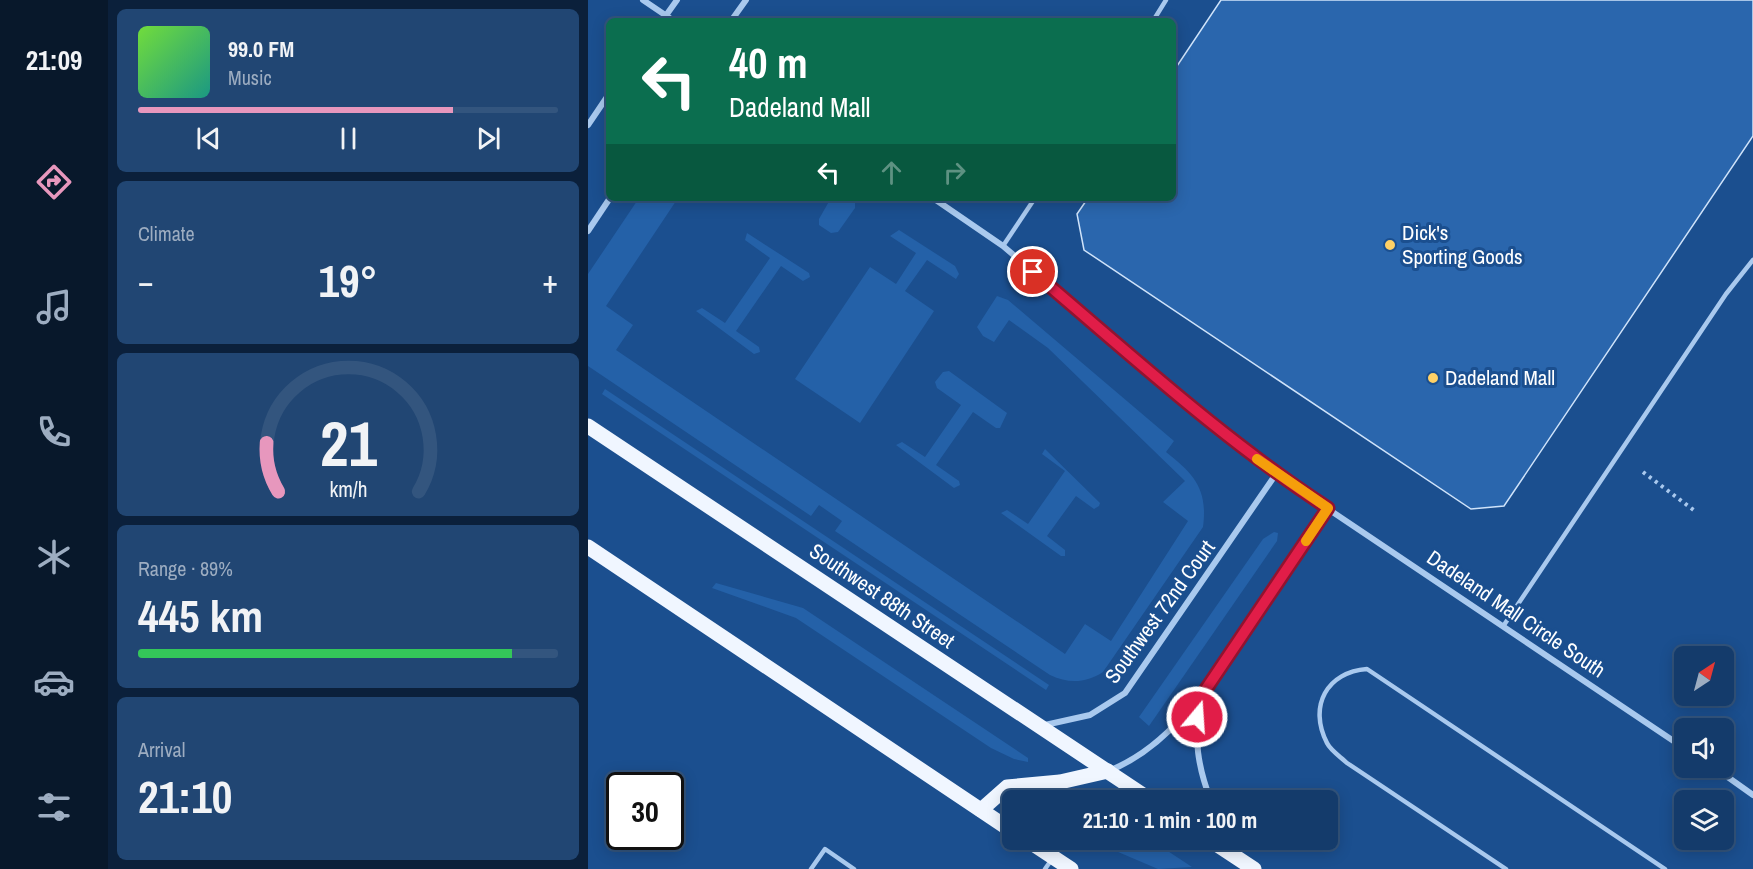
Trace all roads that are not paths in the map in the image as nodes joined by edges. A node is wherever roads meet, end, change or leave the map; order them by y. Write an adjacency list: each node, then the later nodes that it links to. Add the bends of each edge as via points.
1 (643, 0): 5 (street)
2 (677, 0): 5 (street)
3 (746, 0): 6 (street)
4 (1166, 0): 7 (lane)
5 (664, 18)
6 (733, 18)
7 (1154, 18)
8 (606, 98): 9 (street)
9 (588, 125)
10 (608, 201): 13 (street)
11 (937, 201): 14 (street)
12 (1033, 201): 14 (lane)
13 (588, 231)
14 (1003, 246): 17 (street)
15 (1753, 260): 20 (lane, via 1726,294)
16 (588, 426): 22 (main road, Southwest 88th Street)
17 (1276, 474): 18 (street); 22 (street, Southwest 72nd Court, via 1125,693 1090,715)
18 (1328, 508): 20 (street, Dadeland Mall Circle South); 21 (street)
19 (588, 546): 29 (main road)
20 (1504, 625): 23 (street, Dadeland Mall Circle South)
21 (1198, 701): 24 (street, via 1149,747); 27 (street, via 1196,751)
22 (1038, 725): 24 (main road, Southwest 88th Street)
23 (1674, 741)
24 (1108, 771): 26 (main road, Southwest 88th Street); 29 (main road, via 1060,782 1007,787)
25 (1728, 778): 28 (street)
26 (1136, 790)
27 (1207, 790)
28 (1753, 795)
29 (981, 810): 30 (main road)
30 (1002, 824)
31 (1037, 850): 33 (main road)
32 (1232, 850): 37 (main road)
33 (1049, 863): 36 (main road)
34 (811, 869): 35 (lane, via 825,849)
35 (854, 869)
36 (1071, 869)
37 (1254, 869)
38 (1506, 869): 39 (lane, via 1347,763 1328,745 1318,714 1325,692 1337,678 1350,670 1367,669)
39 (1665, 869)

